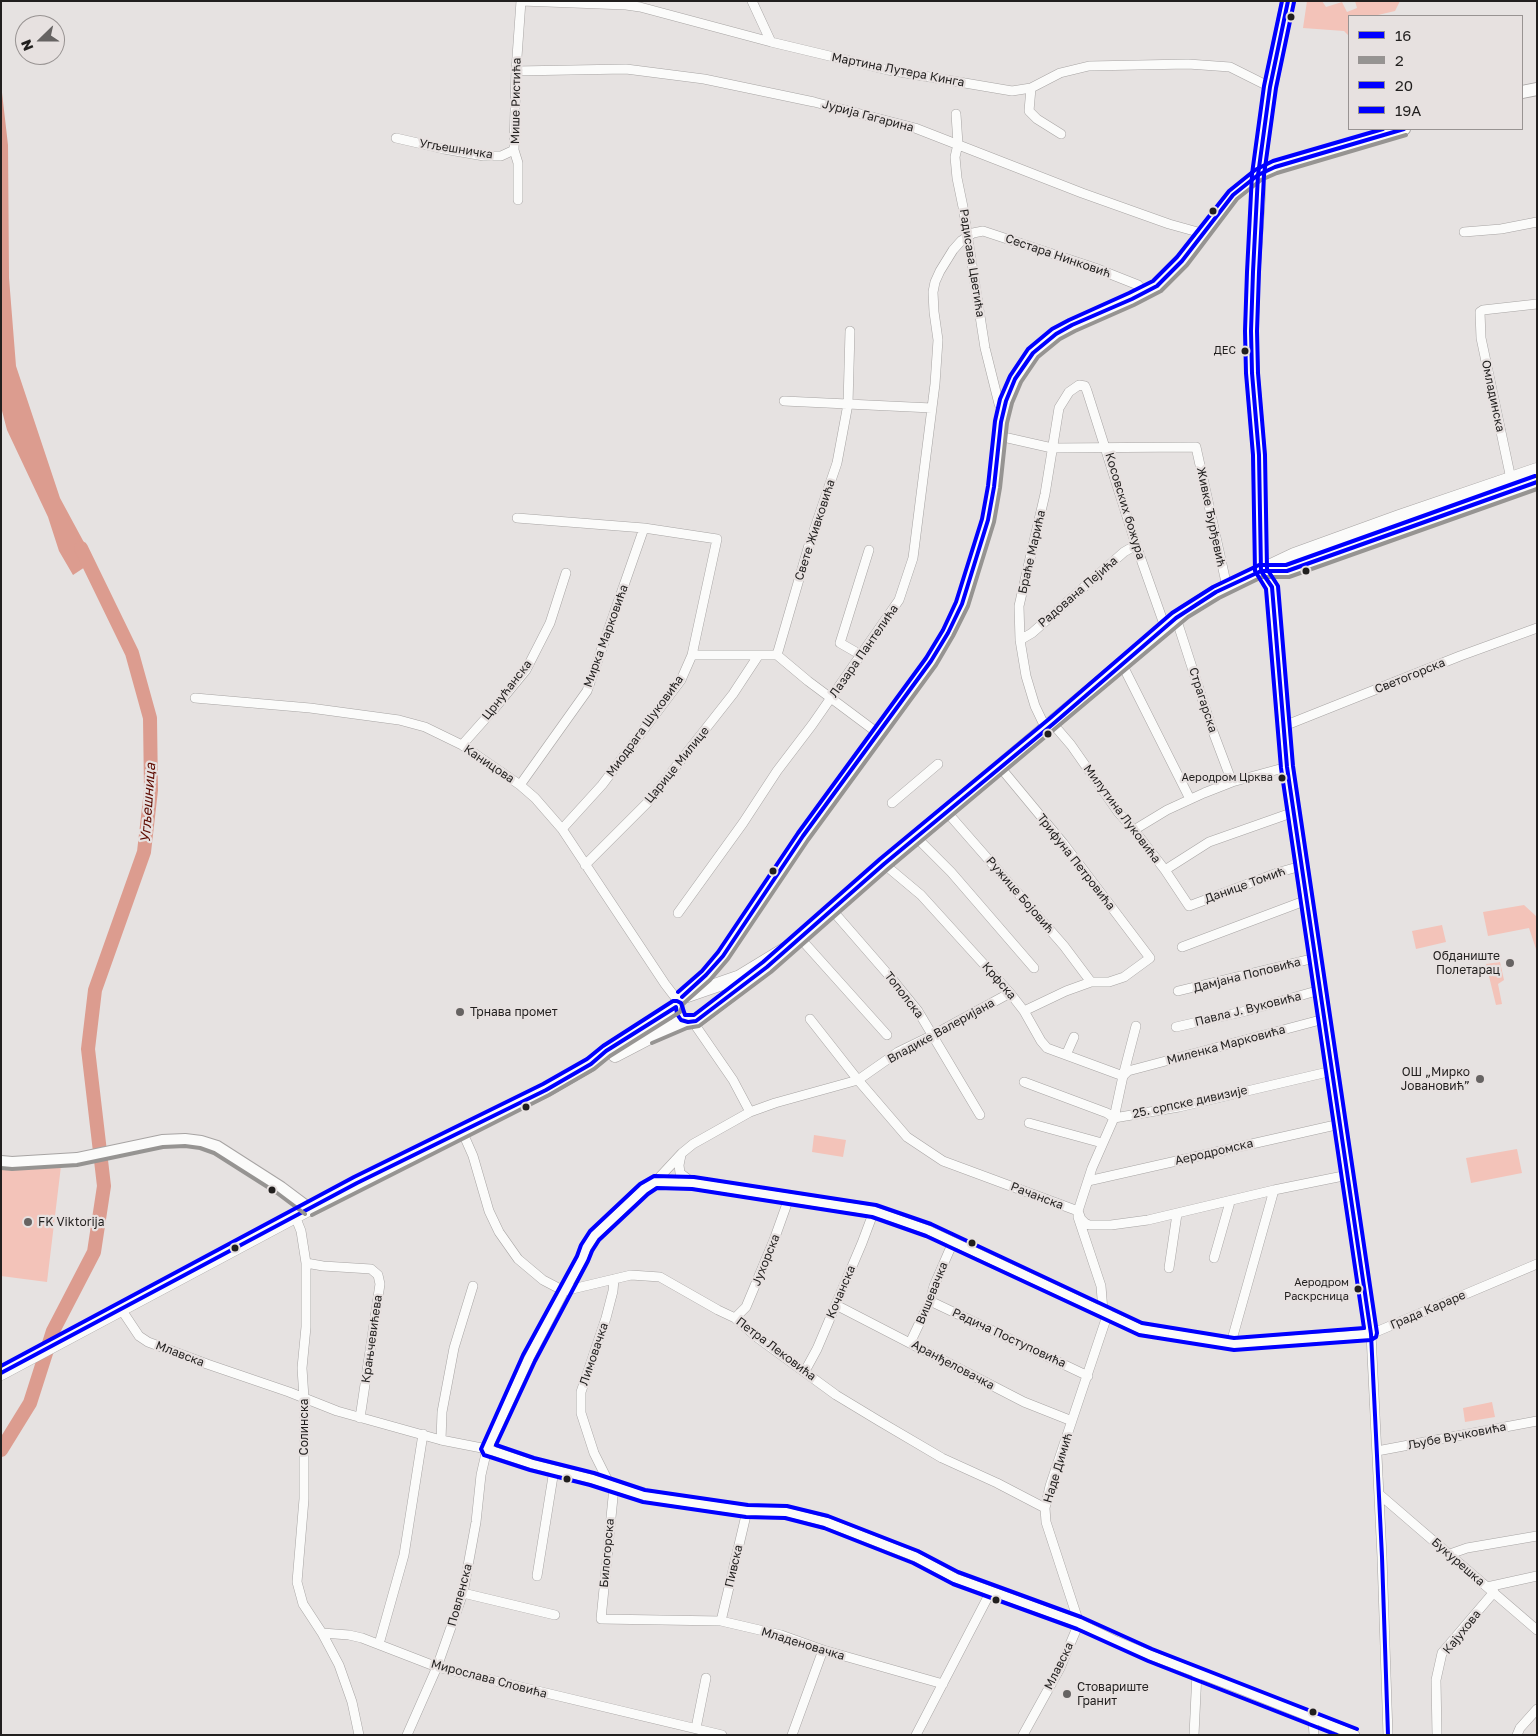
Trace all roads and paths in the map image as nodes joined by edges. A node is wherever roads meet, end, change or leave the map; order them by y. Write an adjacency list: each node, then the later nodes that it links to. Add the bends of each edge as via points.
1 (521, 1): 4 (street, Мартина Лутера Кинга, via 626,5); 5 (street, Мише Ристића)
2 (752, 1): 4 (street)
3 (1288, 1): 6 (main road)
4 (771, 42): 7 (street, Мартина Лутера Кинга, via 959,83 1012,91)
5 (516, 71): 14 (street, Јурија Гагарина, via 626,69 704,80 814,102 915,128); 15 (street, Мише Ристића)
6 (1270, 87): 7 (street, Мартина Лутера Кинга, via 1230,67 1188,64 1089,66 1060,72); 16 (main road)
7 (1031, 88): 12 (street, via 1029,112)
8 (1537, 89): 9 (street)
9 (1523, 92)
10 (956, 114): 14 (street, Радисава Цветића)
11 (1401, 130): 16 (street)
12 (1061, 134)
13 (396, 138): 15 (street, Угљешничка, via 484,156 501,156)
14 (958, 144): 20 (street, Јурија Гагарина, via 1082,193); 21 (street, Радисава Цветића, via 955,157)
15 (514, 150): 17 (street, Мише Ристића, via 518,163)
16 (1258, 175): 20 (street, via 1234,195); 40 (main road, via 1251,331 1259,455)
17 (518, 200)
18 (1537, 222): 19 (street)
19 (1464, 232)
20 (1204, 234): 22 (street, via 1171,273)
21 (968, 238): 22 (street, Сестара Нинковић, via 977,231 993,234 1095,268 1138,285); 28 (street, Лазара Пантелића, via 946,260 935,282 933,302 938,353); 29 (street, Радисава Цветића, via 985,348 999,404)
22 (1145, 293): 29 (street, via 1078,322 1048,340 1015,379)
23 (1537, 304): 34 (street, Омладинска, via 1480,312 1481,338)
24 (850, 331): 27 (street, Свете Живковића)
25 (1085, 386): 31 (street, Браће Марића, via 1074,388 1062,403); 32 (street, Косовских божура)
26 (784, 401): 27 (street)
27 (848, 404): 28 (street); 47 (street, Свете Живковића, via 837,463)
28 (932, 408): 48 (street, Лазара Пантелића, via 913,558 899,600)
29 (1004, 409): 30 (street)
30 (999, 436): 31 (street); 55 (street, via 988,520 962,604 936,654)
31 (1052, 448): 32 (street); 45 (street, Браће Марића, via 1045,494 1019,606)
32 (1106, 448): 38 (street, Косовских божура); 42 (street, Живке Ђурђевић, via 1196,447)
33 (1537, 470): 34 (main road)
34 (1511, 479): 40 (main road, via 1364,530)
35 (1537, 482): 40 (main road, via 1287,571)
36 (518, 518): 37 (street)
37 (644, 528): 46 (street, Миодрага Шуковића, via 717,539); 61 (street, Мирка Марковића, via 587,691)
38 (1136, 545): 43 (street, Косовских божура); 45 (street, Радована Пејића)
39 (869, 550): 48 (street, via 840,643)
40 (1261, 571): 42 (main road); 54 (street, via 1272,587)
41 (566, 573): 56 (street, Црнућанска, via 550,623 526,670)
42 (1227, 587): 43 (main road)
43 (1170, 622): 50 (main road); 60 (street, Страгарска)
44 (1537, 628): 54 (street, Светогорска)
45 (1020, 640): 53 (street, Браће Марића, via 1030,693 1038,715)
46 (692, 655): 49 (street); 66 (street, Миодрага Шуковића, via 681,680 659,710 602,785)
47 (777, 655): 49 (street); 52 (street)
48 (861, 655): 52 (street, Лазара Пантелића)
49 (758, 656): 70 (street, Царице Милице, via 733,694 648,802)
50 (1122, 664): 53 (main road); 62 (street)
51 (195, 698): 56 (street, Каницова, via 399,720 425,727)
52 (831, 698): 55 (street); 76 (street, Лазара Пантелића)
53 (1049, 726): 58 (main road); 67 (street, Милутина Луковића, via 1071,745)
54 (1284, 726): 59 (street)
55 (879, 734): 86 (street, via 803,836 723,956)
56 (462, 745): 61 (street, Каницова)
57 (938, 764): 63 (street)
58 (1000, 767): 64 (main road); 82 (street, Трифуна Петровића, via 1063,843 1150,958 1124,977 1109,982)
59 (1287, 767): 60 (street); 65 (street)
60 (1232, 782): 62 (street)
61 (520, 785): 66 (street, Каницова)
62 (1190, 799): 67 (street)
63 (892, 803)
64 (946, 811): 68 (main road); 82 (street, Ружице Бојовић, via 1064,946)
65 (1294, 812): 71 (street); 72 (street, via 1208,842)
66 (562, 829): 70 (street, Каницова)
67 (1134, 830): 72 (street, Милутина Луковића)
68 (916, 837): 69 (main road); 81 (street, via 951,872)
69 (884, 864): 75 (main road); 85 (street, Крфска, via 921,895)
70 (585, 865): 86 (street, Каницова, via 665,984)
71 (1301, 866): 73 (street); 74 (street, Данице Томић)
72 (1165, 870): 74 (street, Милутина Луковића)
73 (1307, 900): 78 (street); 80 (street)
74 (1189, 906)
75 (832, 910): 77 (main road); 94 (street, Тополска, via 918,1011)
76 (678, 913)
77 (800, 938): 79 (main road); 93 (street)
78 (1182, 947)
79 (786, 950): 86 (main road, via 740,977); 90 (main road)
80 (1315, 958): 83 (street); 84 (street, Дамјана Поповића)
81 (1034, 968)
82 (1091, 982): 87 (street)
83 (1320, 990): 89 (street); 92 (street, Павла Ј. Вуковића)
84 (1178, 991)
85 (1010, 993): 87 (street, Крфска); 94 (street, Владике Валеријана)
86 (682, 1000): 90 (main road, via 677,1014); 90 (main road, via 698,999 702,1004 702,1012); 97 (main road)
87 (1024, 1011): 96 (street, Крфска, via 1047,1048)
88 (810, 1019): 100 (street, Рачанска)
89 (1324, 1019): 98 (street); 99 (street, Миленка Марковића)
90 (693, 1020): 97 (main road, via 663,1030 614,1056); 102 (street)
91 (1136, 1026): 99 (street)
92 (1176, 1027)
93 (888, 1035)
94 (933, 1035): 100 (street, Владике Валеријана, via 898,1052); 103 (street, Тополска)
95 (1074, 1037): 96 (street)
96 (1066, 1055): 99 (street, Крфска)
97 (591, 1064): 107 (main road)
98 (1332, 1071): 104 (street, 25. српске дивизије, via 1179,1107); 106 (street)
99 (1125, 1074): 104 (street)
100 (858, 1080): 102 (street, Владике Валеријана); 120 (street, Рачанска, via 907,1138 943,1161)
101 (1024, 1082): 104 (street)
102 (750, 1112): 109 (street, Владике Валеријана)
103 (980, 1115)
104 (1114, 1118): 108 (street)
105 (1029, 1123): 108 (street)
106 (1340, 1124): 111 (street); 112 (street, Аеродромска)
107 (462, 1131): 118 (main road); 130 (street, via 489,1211 505,1242 525,1267)
108 (1102, 1143): 112 (street)
109 (682, 1153): 113 (street, Владике Валеријана); 114 (street, via 680,1173)
110 (1, 1162): 118 (street, via 77,1159 162,1141 202,1142 222,1151)
111 (1348, 1175): 115 (street, Рачанска); 136 (street)
112 (1088, 1181): 120 (street)
113 (655, 1182): 114 (street, Града Караре); 130 (street, Владике Валеријана, via 594,1236)
114 (693, 1183): 116 (street, Града Караре)
115 (1274, 1190): 117 (street, Рачанска); 138 (street)
116 (789, 1198): 119 (street, Града Караре); 135 (street, Јухорска, via 746,1308)
117 (1230, 1202): 121 (street, Рачанска); 124 (street)
118 (309, 1209): 122 (main road)
119 (874, 1211): 123 (street, Града Караре); 132 (street, Кочанска)
120 (1078, 1211): 121 (street, Рачанска, via 1081,1219 1089,1224 1131,1223); 134 (street, Наде Димић, via 1101,1286)
121 (1177, 1214): 127 (street)
122 (294, 1216): 125 (street, Солинска, via 301,1231); 133 (main road)
123 (953, 1242): 131 (street, Вишевачка); 134 (street, Града Караре)
124 (1214, 1258)
125 (306, 1263): 142 (street, Солинска); 143 (street, Крањчевићева, via 371,1269 378,1276 380,1284)
126 (1537, 1264): 136 (street, Града Караре)
127 (1169, 1268)
128 (614, 1279): 130 (street, Петра Лековића); 135 (street, Петра Лековића, via 631,1275 660,1276); 151 (street, Лимовачка, via 614,1291 581,1392 581,1413 594,1453)
129 (474, 1286): 147 (street, via 454,1348 442,1412)
130 (564, 1291): 148 (street, Владике Валеријана)
131 (930, 1301): 137 (street, Вишевачка); 141 (street, Радича Поступовића)
132 (836, 1305): 137 (street, Аранђеловачка); 139 (street, Кочанска)
133 (121, 1309): 140 (main road); 142 (street, Млавска, via 139,1336 148,1342)
134 (1105, 1312): 138 (street, Града Караре, via 1140,1329); 141 (street, Наде Димић)
135 (735, 1318): 139 (street, Петра Лековића)
136 (1371, 1334): 138 (street, Града Караре); 149 (street)
137 (910, 1343): 144 (street, Аранђеловачка, via 1024,1402)
138 (1231, 1343)
139 (805, 1371): 153 (street, Петра Лековића, via 836,1394 942,1458)
140 (1, 1373)
141 (1088, 1376): 144 (street, Наде Димић)
142 (304, 1398): 143 (street, Млавска); 167 (street, Солинска, via 304,1499 297,1582 303,1604)
143 (360, 1418): 146 (street, Млавска)
144 (1072, 1421): 153 (street, Наде Димић)
145 (1537, 1421): 149 (street, Љубе Вучковића)
146 (423, 1434): 147 (street, Млавска); 168 (street, via 404,1555)
147 (441, 1440): 148 (street, Млавска)
148 (487, 1449): 150 (street, Млавска); 161 (street, Повленска)
149 (1377, 1451): 152 (street)
150 (554, 1470): 151 (street, Млавска); 157 (street)
151 (612, 1486): 154 (street, Млавска, via 644,1496); 163 (street, Билогорска)
152 (1380, 1494): 156 (street, Букурешка); 186 (street)
153 (1045, 1508): 165 (street, Наде Димић, via 1046,1522)
154 (747, 1510): 160 (street, Млавска, via 786,1512 826,1522); 164 (street, Пивска)
155 (1537, 1536): 156 (street)
156 (1450, 1554): 159 (street, Букурешка)
157 (537, 1576)
158 (1537, 1576): 159 (street)
159 (1490, 1590): 166 (street, Букурешка); 187 (street, Кајухова, via 1442,1653 1436,1680)
160 (991, 1591): 165 (street, Млавска); 173 (street)
161 (463, 1593): 162 (street); 170 (street, Повленска)
162 (555, 1615)
163 (601, 1619): 164 (street, Младеновачка)
164 (721, 1621): 169 (street, Младеновачка, via 781,1635)
165 (1079, 1623): 171 (street); 182 (street, Млавска, via 1060,1668)
166 (1537, 1630)
167 (322, 1633): 168 (street, via 349,1635); 177 (street, Солинска, via 349,1693)
168 (379, 1644): 170 (street, Мирослава Словића)
169 (823, 1650): 173 (street, Младеновачка); 180 (street)
170 (436, 1667): 176 (street, Мирослава Словића); 178 (street, Повленска)
171 (1197, 1672): 175 (street); 183 (street)
172 (706, 1678): 176 (street)
173 (943, 1684): 181 (street)
174 (1537, 1709): 188 (street)
175 (1314, 1718): 184 (street); 185 (street)
176 (696, 1728): 179 (street, Мирослава Словића)
177 (358, 1735)
178 (407, 1735)
179 (722, 1735)
180 (792, 1735)
181 (916, 1735)
182 (1023, 1735)
183 (1194, 1735)
184 (1314, 1735)
185 (1355, 1735)
186 (1388, 1735)
187 (1437, 1735)
188 (1517, 1735)

